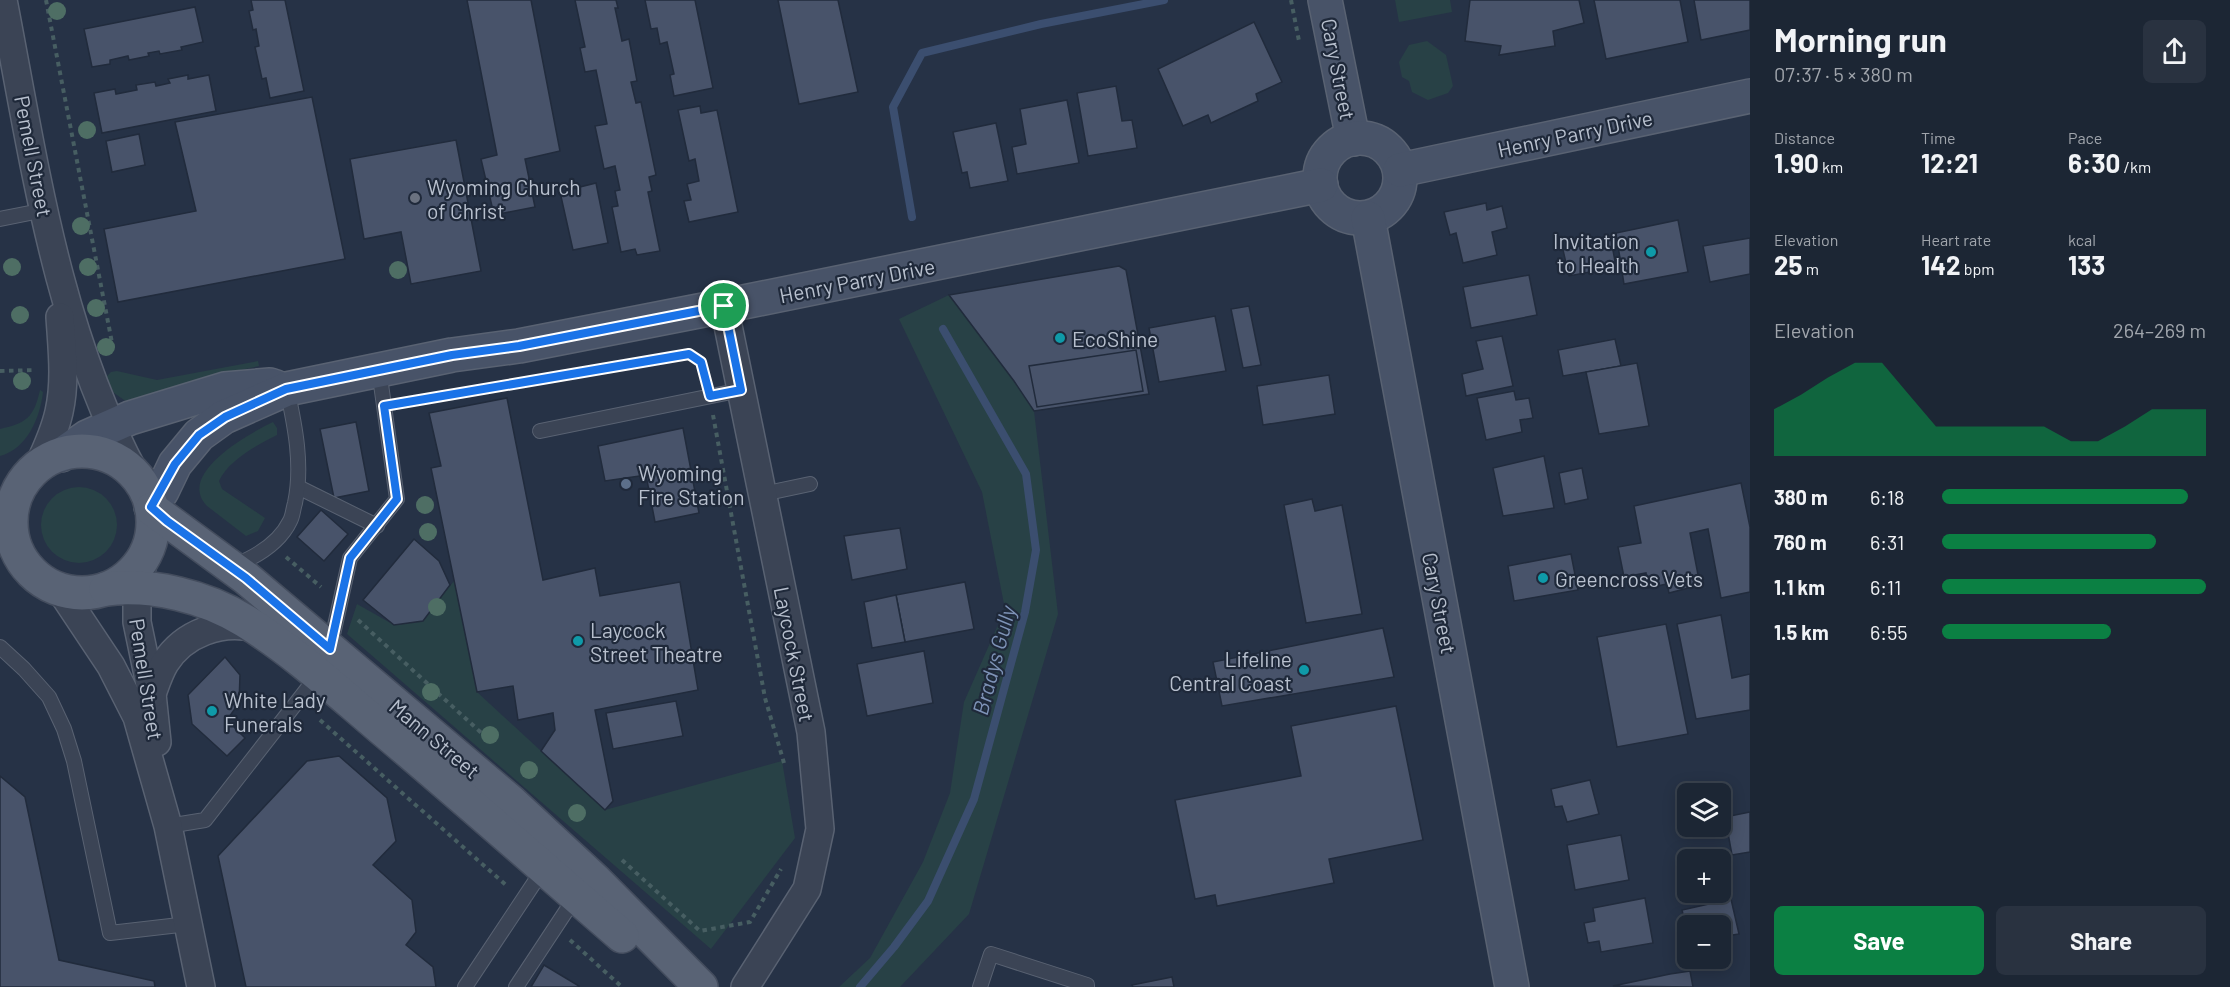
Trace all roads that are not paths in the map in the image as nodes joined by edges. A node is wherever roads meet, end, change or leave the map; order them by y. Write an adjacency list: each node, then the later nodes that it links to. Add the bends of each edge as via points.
1 (3, 0): 7 (street, Pemell Street)
2 (1325, 0): 4 (main road, Cary Street)
3 (1750, 96): 5 (main road, Henry Parry Drive)
4 (1353, 139): 5 (main road, via 1377,142 1391,153); 6 (main road, via 1331,150 1320,173)
5 (1400, 170): 8 (main road, via 1401,183 1390,206)
6 (1321, 185): 8 (main road, via 1325,197 1343,215); 11 (main road, Henry Parry Drive)
7 (45, 210): 9 (lane); 10 (street, Pemell Street)
8 (1368, 218): 46 (main road, Cary Street)
9 (0, 219)
10 (51, 242): 15 (street, Pemell Street, via 85,362); 17 (street, Pemell Street, via 62,338 62,381 59,412)
11 (724, 306): 12 (main road, Henry Parry Drive); 14 (street, Laycock Street)
12 (379, 370): 13 (main road, Henry Parry Drive); 24 (lane, via 397,499)
13 (286, 389): 15 (main road, Henry Parry Drive, via 270,385 225,388); 21 (lane, via 296,432); 23 (main road, Henry Parry Drive, via 225,417 199,435 175,464)
14 (741, 390): 16 (lane); 22 (street, Laycock Street)
15 (112, 425): 17 (main road, Henry Parry Drive); 19 (street, Pemell Street)
16 (540, 431)
17 (45, 463): 18 (main road); 19 (main road, via 72,452 96,452 118,461); 27 (main road, via 28,477 16,497 12,531 25,563)
18 (0, 476)
19 (136, 477): 23 (main road)
20 (810, 484): 22 (lane)
21 (298, 486): 24 (lane); 26 (lane, via 291,521 272,544 255,557)
22 (763, 494): 43 (street, Laycock Street, via 811,732 820,829 807,889)
23 (151, 508): 26 (main road, Mann Street); 28 (main road, via 152,532 145,555)
24 (377, 526): 31 (lane, via 350,558 341,604)
25 (0, 562): 27 (main road)
26 (231, 567): 31 (main road, Mann Street)
27 (55, 587): 28 (main road, via 77,593); 33 (street, Pemell Street, via 96,642 124,689 146,742)
28 (121, 588): 29 (main road, Mann Street, via 177,594 209,604); 32 (street, Pemell Street, via 137,622)
29 (255, 628): 31 (main road, Mann Street); 32 (street, via 219,626 193,637 165,662)
30 (0, 647): 36 (lane, via 49,698 63,729 74,761 110,933)
31 (316, 675): 33 (lane, via 205,820); 34 (main road, Mann Street); 42 (main road, Mann Street, via 510,801)
32 (152, 694): 33 (street, Pemell Street)
33 (165, 815): 36 (street, Pemell Street)
34 (544, 868): 35 (main road, Mann Street); 39 (lane)
35 (576, 896): 40 (lane); 41 (main road, Mann Street)
36 (188, 924): 38 (street, Pemell Street)
37 (1055, 981): 44 (lane, via 991,954); 45 (lane)
38 (201, 987)
39 (465, 987)
40 (516, 987)
41 (687, 987)
42 (700, 987)
43 (745, 987)
44 (980, 987)
45 (1087, 987)
46 (1512, 987)

